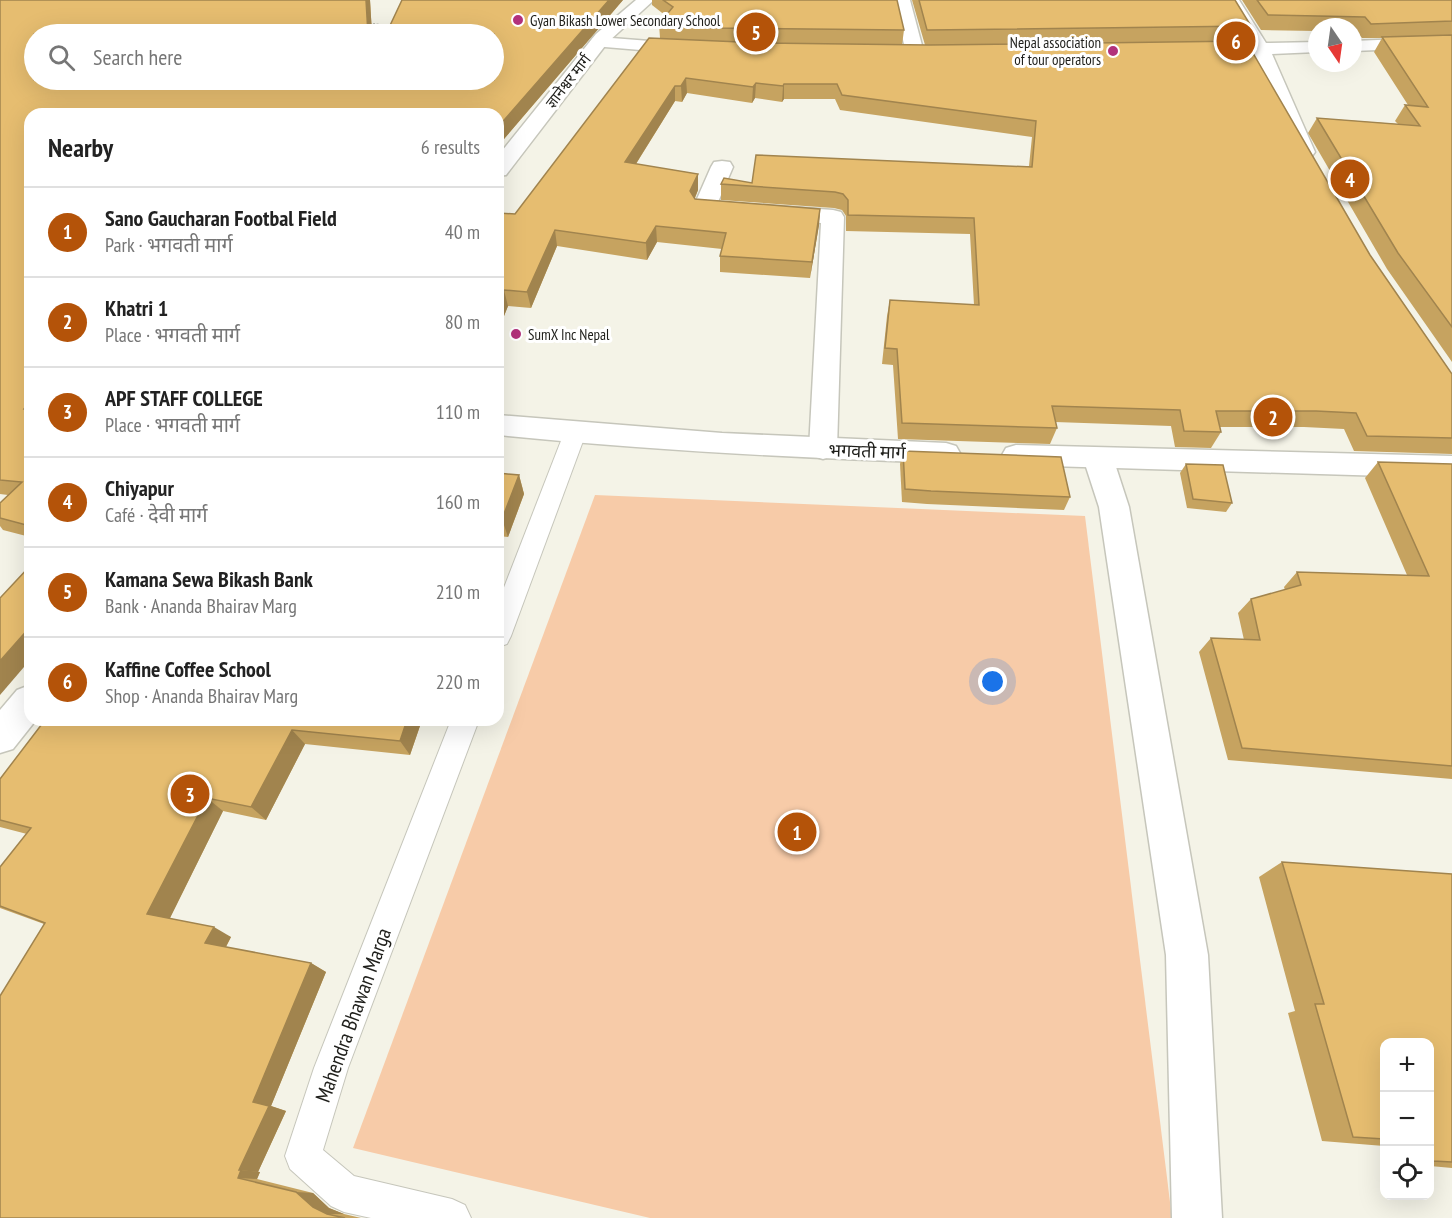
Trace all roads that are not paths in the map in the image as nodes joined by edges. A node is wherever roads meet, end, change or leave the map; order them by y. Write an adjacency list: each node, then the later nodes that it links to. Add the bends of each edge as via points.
1 (646, 0): 4 (street, ज्ञानेश्वर मार्ग)
2 (902, 0): 11 (street, via 921,53)
3 (1231, 0): 8 (street)
4 (599, 42): 9 (street); 12 (street, ज्ञानेश्वर मार्ग)
5 (1452, 42): 6 (street)
6 (1362, 46)
7 (1308, 47): 8 (street)
8 (1261, 49): 10 (street); 14 (street)
9 (707, 50)
10 (1189, 50)
11 (892, 53)
12 (504, 162)
13 (722, 167): 17 (street, via 704,208 833,217)
14 (1317, 174)
15 (504, 426): 16 (street, भगवती मार्ग)
16 (575, 433): 17 (street, भगवती मार्ग); 20 (lane)
17 (824, 449): 18 (street, भगवती मार्ग)
18 (1106, 458): 19 (street, भगवती मार्ग); 25 (street, via 1101,467 1114,507 1187,956)
19 (1452, 467)
20 (504, 620)
21 (24, 708): 23 (street)
22 (463, 726): 24 (lane, Mahendra Bhawan Marga, via 331,1068 303,1156 344,1193)
23 (0, 737)
24 (452, 1218)
25 (1197, 1218)

